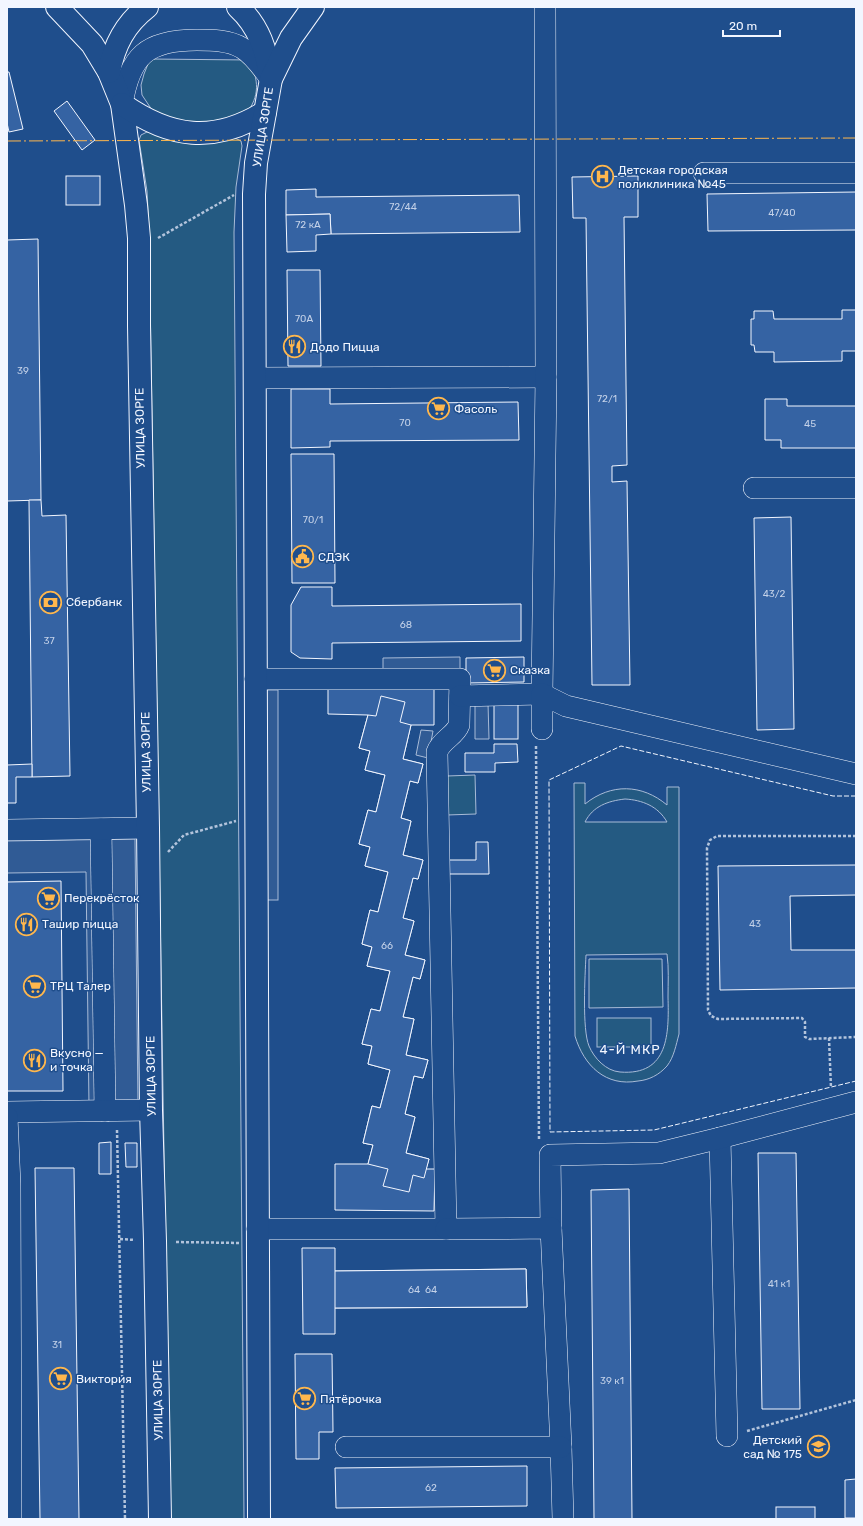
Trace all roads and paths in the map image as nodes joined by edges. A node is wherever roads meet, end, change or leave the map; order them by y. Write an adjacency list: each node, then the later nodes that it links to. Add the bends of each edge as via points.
1 (57, 7): 6 (main road, УЛИЦА ЗОРГЕ, via 92,44)
2 (147, 7): 6 (main road, via 126,28 118,41)
3 (238, 7): 7 (main road, via 260,36 266,51)
4 (313, 7): 7 (main road, via 291,38)
5 (545, 7): 14 (lane)
6 (109, 72): 8 (main road, УЛИЦА ЗОРГЕ)
7 (271, 79): 8 (lane, via 255,59 242,48 228,42 165,42 140,57 131,69); 9 (main road, УЛИЦА ЗОРГЕ)
8 (122, 104): 9 (main road, via 151,124 187,133 228,130 246,124); 13 (main road, УЛИЦА ЗОРГЕ)
9 (265, 112): 12 (main road, УЛИЦА ЗОРГЕ, via 256,163)
10 (704, 173): 11 (lane)
11 (856, 173)
12 (254, 194): 13 (path, via 233,195 160,238); 15 (main road, УЛИЦА ЗОРГЕ)
13 (139, 238): 25 (main road, УЛИЦА ЗОРГЕ)
14 (546, 377): 15 (lane); 19 (lane)
15 (254, 378): 18 (main road, УЛИЦА ЗОРГЕ)
16 (754, 488): 17 (lane)
17 (856, 488)
18 (255, 679): 20 (lane, via 460,679); 23 (main road, УЛИЦА ЗОРГЕ)
19 (542, 694): 20 (lane); 21 (lane); 22 (lane, via 566,706)
20 (460, 696): 40 (lane, via 459,725 438,747 437,752)
21 (542, 729): 38 (path, via 536,748 538,1138)
22 (856, 774)
23 (256, 815): 28 (path, via 184,835 168,852); 41 (main road, УЛИЦА ЗОРГЕ)
24 (101, 828): 25 (lane); 26 (lane); 34 (lane)
25 (148, 828): 28 (main road, УЛИЦА ЗОРГЕ)
26 (7, 830)
27 (856, 836): 30 (path, via 718,836 710,840 707,848 708,1010 711,1016 718,1019 802,1018 805,1022 805,1036 809,1039)
28 (148, 852): 33 (main road, УЛИЦА ЗОРГЕ)
29 (856, 1037): 30 (path)
30 (829, 1038): 32 (path)
31 (856, 1102): 32 (lane)
32 (832, 1109): 37 (lane)
33 (151, 1110): 34 (lane); 43 (main road, УЛИЦА ЗОРГЕ)
34 (110, 1111): 35 (lane); 42 (path)
35 (7, 1112)
36 (7, 1117): 44 (lane, via 10,1186)
37 (720, 1138): 38 (lane, via 659,1153); 46 (lane)
38 (550, 1155): 39 (lane)
39 (551, 1228): 40 (lane); 48 (lane)
40 (446, 1229): 41 (lane)
41 (257, 1236): 43 (path); 52 (main road, УЛИЦА ЗОРГЕ)
42 (120, 1239): 43 (path); 50 (path)
43 (155, 1241): 51 (main road, УЛИЦА ЗОРГЕ)
44 (8, 1339): 49 (lane)
45 (856, 1400): 46 (path)
46 (727, 1436)
47 (346, 1448): 48 (lane)
48 (561, 1448): 53 (lane)
49 (10, 1512)
50 (124, 1519)
51 (160, 1519)
52 (259, 1519)
53 (562, 1519)

